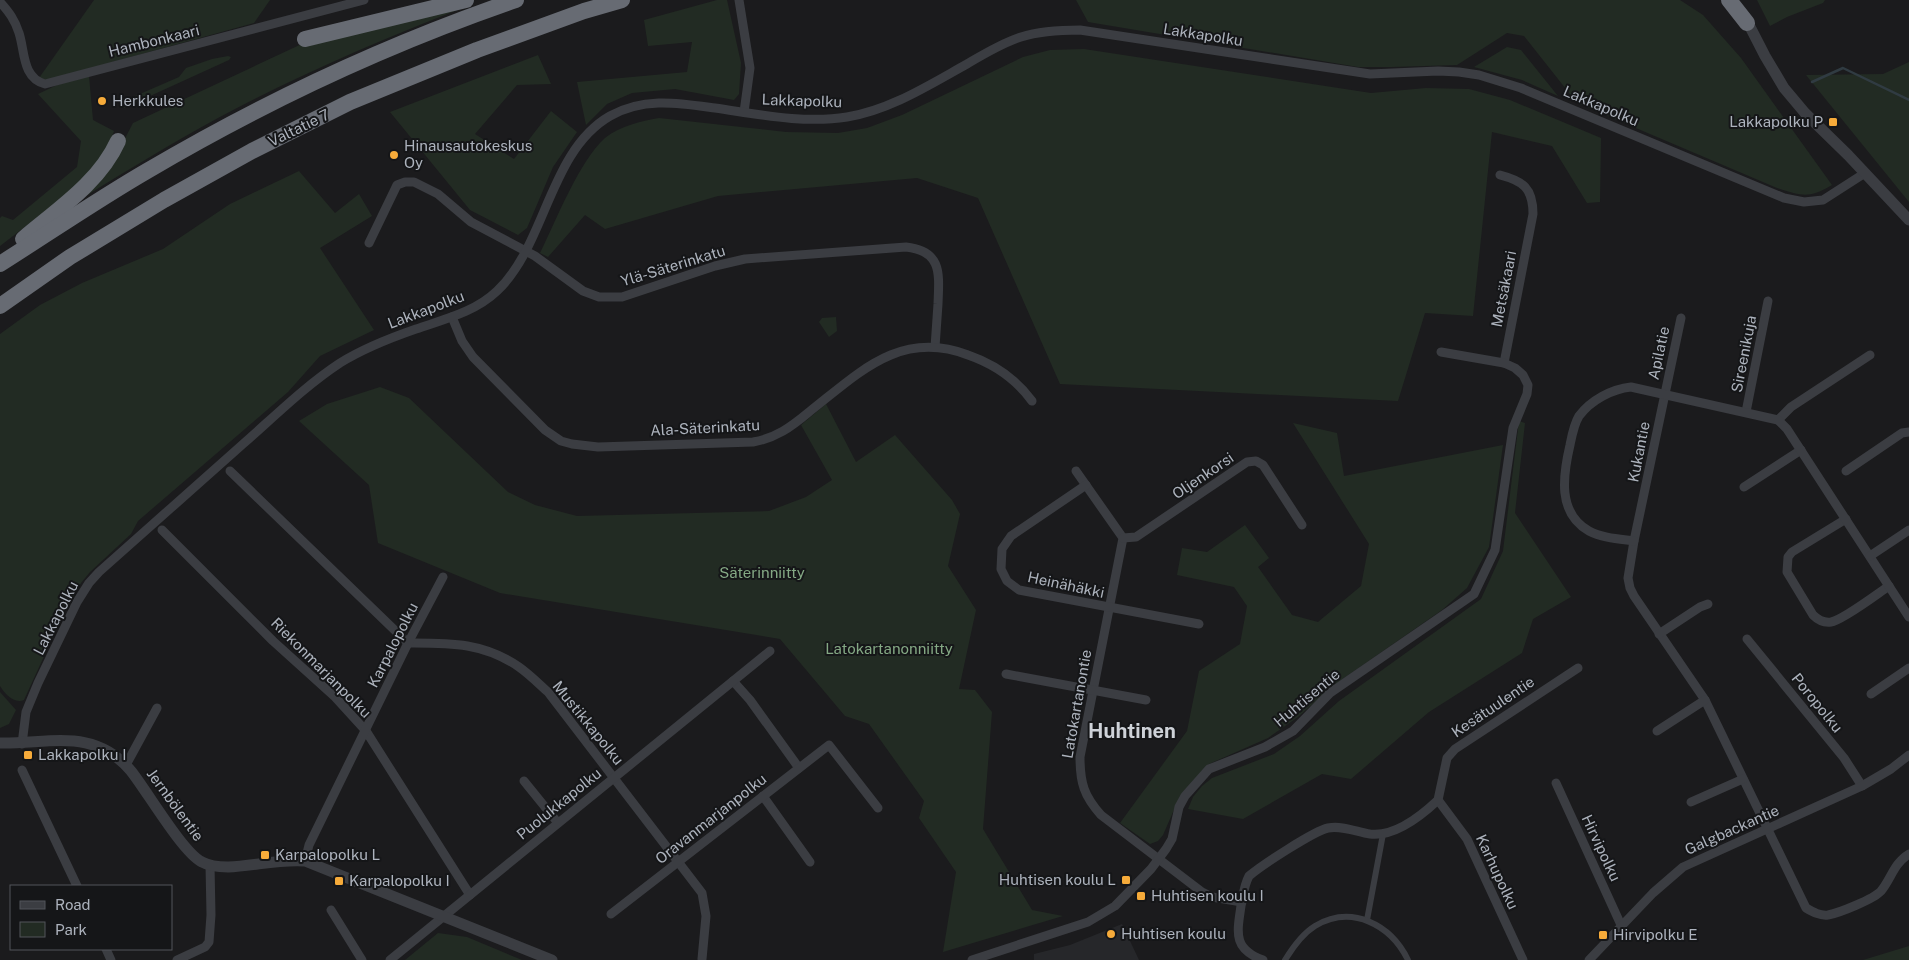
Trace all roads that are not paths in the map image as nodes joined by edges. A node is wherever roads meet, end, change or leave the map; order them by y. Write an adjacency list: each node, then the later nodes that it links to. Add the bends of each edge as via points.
1 (364, 0): 8 (street, Hambonkaari, via 44,84 29,73 12,15)
2 (466, 0): 10 (highway)
3 (516, 0): 19 (highway, via 342,68 234,122 147,171)
4 (622, 0): 21 (highway, Valtatie 7, via 477,50 350,102 164,200 70,257)
5 (1729, 0): 9 (highway)
6 (1737, 0): 9 (street)
7 (739, 1): 11 (street, via 750,68)
8 (0, 2)
9 (1747, 23): 13 (street, via 1784,88)
10 (305, 39)
11 (744, 112): 13 (street, Lakkapolku, via 813,118 864,114 891,104 1012,40 1039,32 1080,30 1370,74 1438,71 1479,75 1521,88 1784,198 1804,202 1823,200); 17 (street, Lakkapolku, via 671,102 638,105 609,117 572,153)
12 (118, 141): 18 (highway, via 99,173)
13 (1865, 173): 15 (street)
14 (1500, 175): 27 (street, Metsäkaari, via 1523,184 1533,201)
15 (1909, 220)
16 (369, 243): 17 (street, Ylä-Säterinkatu, via 397,184 414,182 438,194 471,222)
17 (526, 251): 22 (street, Lakkapolku, via 495,293 479,305); 24 (street, Ylä-Säterinkatu, via 590,294 611,298 745,259 914,248 932,258 939,272)
18 (0, 257)
19 (0, 264)
20 (1768, 301): 30 (street, Sireenikuja)
21 (0, 306)
22 (452, 317): 24 (street, Ala-Säterinkatu, via 473,357 545,430 561,441 582,446 765,440 790,428 877,361 905,351); 68 (street, Lakkapolku, via 374,345 336,366 99,572 77,602 38,683 26,712)
23 (1681, 318): 28 (street, Apilatie)
24 (936, 347): 29 (street, Ala-Säterinkatu, via 990,364 1013,378)
25 (1441, 352): 27 (street)
26 (1870, 355): 31 (street, via 1791,407)
27 (1504, 363): 86 (street, Huhtisentie, via 1523,375 1528,390 1513,428 1495,550 1474,594 1330,693 1293,731 1265,747 1210,769 1185,796 1179,807 1172,839)
28 (1664, 394): 30 (street); 44 (street, Kukantie); 44 (street, via 1632,387 1620,388 1596,400 1576,422 1568,452 1565,496 1575,519 1589,531)
29 (1032, 401)
30 (1746, 412): 31 (street)
31 (1778, 420): 33 (street)
32 (1909, 432): 36 (street, via 1902,433)
33 (1801, 450): 38 (street); 39 (street)
34 (230, 471): 54 (street)
35 (1076, 471): 37 (street)
36 (1846, 471)
37 (1086, 486): 43 (street); 49 (street, Heinähäkki, via 1011,536 1002,549 1001,569 1008,581 1020,590)
38 (1744, 487)
39 (1846, 519): 45 (street); 47 (street, via 1788,557 1786,572 1813,615 1824,622 1837,620)
40 (1302, 525): 43 (street, Oljenkorsi, via 1263,465 1256,461 1247,462 1136,537)
41 (162, 530): 65 (street, Riekonmarjanpolku)
42 (1909, 530): 45 (street)
43 (1123, 538): 49 (street, Latokartanontie)
44 (1634, 542): 52 (street, Kukantie, via 1629,569 1630,588)
45 (1870, 556): 47 (street)
46 (443, 577): 54 (street, Karpalopolku)
47 (1889, 586): 50 (street)
48 (1708, 604): 52 (street)
49 (1109, 608): 51 (street, Heinähäkki); 60 (street, Latokartanontie)
50 (1909, 616)
51 (1199, 624)
52 (1659, 634): 63 (street, Kukantie)
53 (1747, 639): 77 (street, Poropolku, via 1844,758)
54 (408, 642): 65 (street, Karpalopolku); 73 (street, Mustikkapolku, via 454,642 487,649 519,667 548,692)
55 (770, 651): 59 (street, Puolukkapolku)
56 (1578, 668): 79 (street, Kesätuulentie, via 1455,749 1447,758)
57 (1909, 668): 61 (street)
58 (1006, 674): 60 (street)
59 (733, 681): 71 (street); 73 (street, Puolukkapolku)
60 (1093, 690): 62 (street); 86 (street, Latokartanontie, via 1080,757 1083,789 1101,815)
61 (1871, 694)
62 (1146, 700)
63 (1705, 700): 66 (street); 74 (street, Kukantie)
64 (157, 708): 70 (street)
65 (366, 731): 87 (street, Karpalopolku, via 308,845); 92 (street, Riekonmarjanpolku)
66 (1657, 731)
67 (0, 744): 68 (street, Jernbölentie)
68 (22, 744): 70 (street, Jernbölentie, via 74,740 93,744)
69 (1909, 755): 77 (street, Galgbackantie, via 1891,770)
70 (126, 765): 90 (street, Jernbölentie, via 186,848 200,862)
71 (799, 768): 78 (street, Oravanmarjanpolku); 81 (street, Oravanmarjanpolku, via 829,745)
72 (22, 770): 91 (street)
73 (614, 777): 82 (street, Puolukkapolku); 88 (street, Mustikkapolku)
74 (1743, 778): 80 (street); 83 (street, Kukantie)
75 (524, 781): 82 (street)
76 (1556, 783): 98 (street, Hirvipolku)
77 (1862, 786): 83 (street, Galgbackantie)
78 (763, 796): 88 (street, Oravanmarjanpolku); 89 (street)
79 (1438, 800): 84 (street, via 1413,819); 108 (street, Karhupolku, via 1468,839)
80 (1691, 802)
81 (878, 808)
82 (558, 823): 92 (street, Puolukkapolku)
83 (1768, 830): 85 (street, Kukantie, via 1806,908 1816,914 1827,915 1874,898 1893,870); 98 (street, Galgbackantie, via 1683,867)
84 (1383, 834): 93 (street, via 1337,827 1322,830 1249,876); 97 (street)
85 (1909, 854)
86 (1159, 858): 93 (street, Latokartanontie, via 1202,892); 104 (street, Huhtisentie, via 1121,900 1103,914)
87 (305, 861): 90 (street, via 228,867); 96 (street)
88 (679, 861): 95 (street, Oravanmarjanpolku); 99 (street, Mustikkapolku, via 704,899 706,916)
89 (810, 862)
90 (210, 865): 100 (street, via 209,942)
91 (77, 885)
92 (470, 895): 96 (street, Puolukkapolku)
93 (1242, 902): 105 (street, via 1238,927 1240,944 1249,954)
94 (331, 910): 101 (street)
95 (611, 914)
96 (444, 916): 102 (street, Puolukkapolku); 103 (street)
97 (1367, 920): 106 (street, via 1341,917 1314,926 1296,943); 107 (street, via 1388,933)
98 (1621, 924): 109 (street, Galgbackantie)
99 (702, 959)
100 (177, 960)
101 (362, 960)
102 (390, 960)
103 (552, 960)
104 (972, 960)
105 (1263, 960)
106 (1285, 960)
107 (1408, 960)
108 (1523, 960)
109 (1589, 960)

